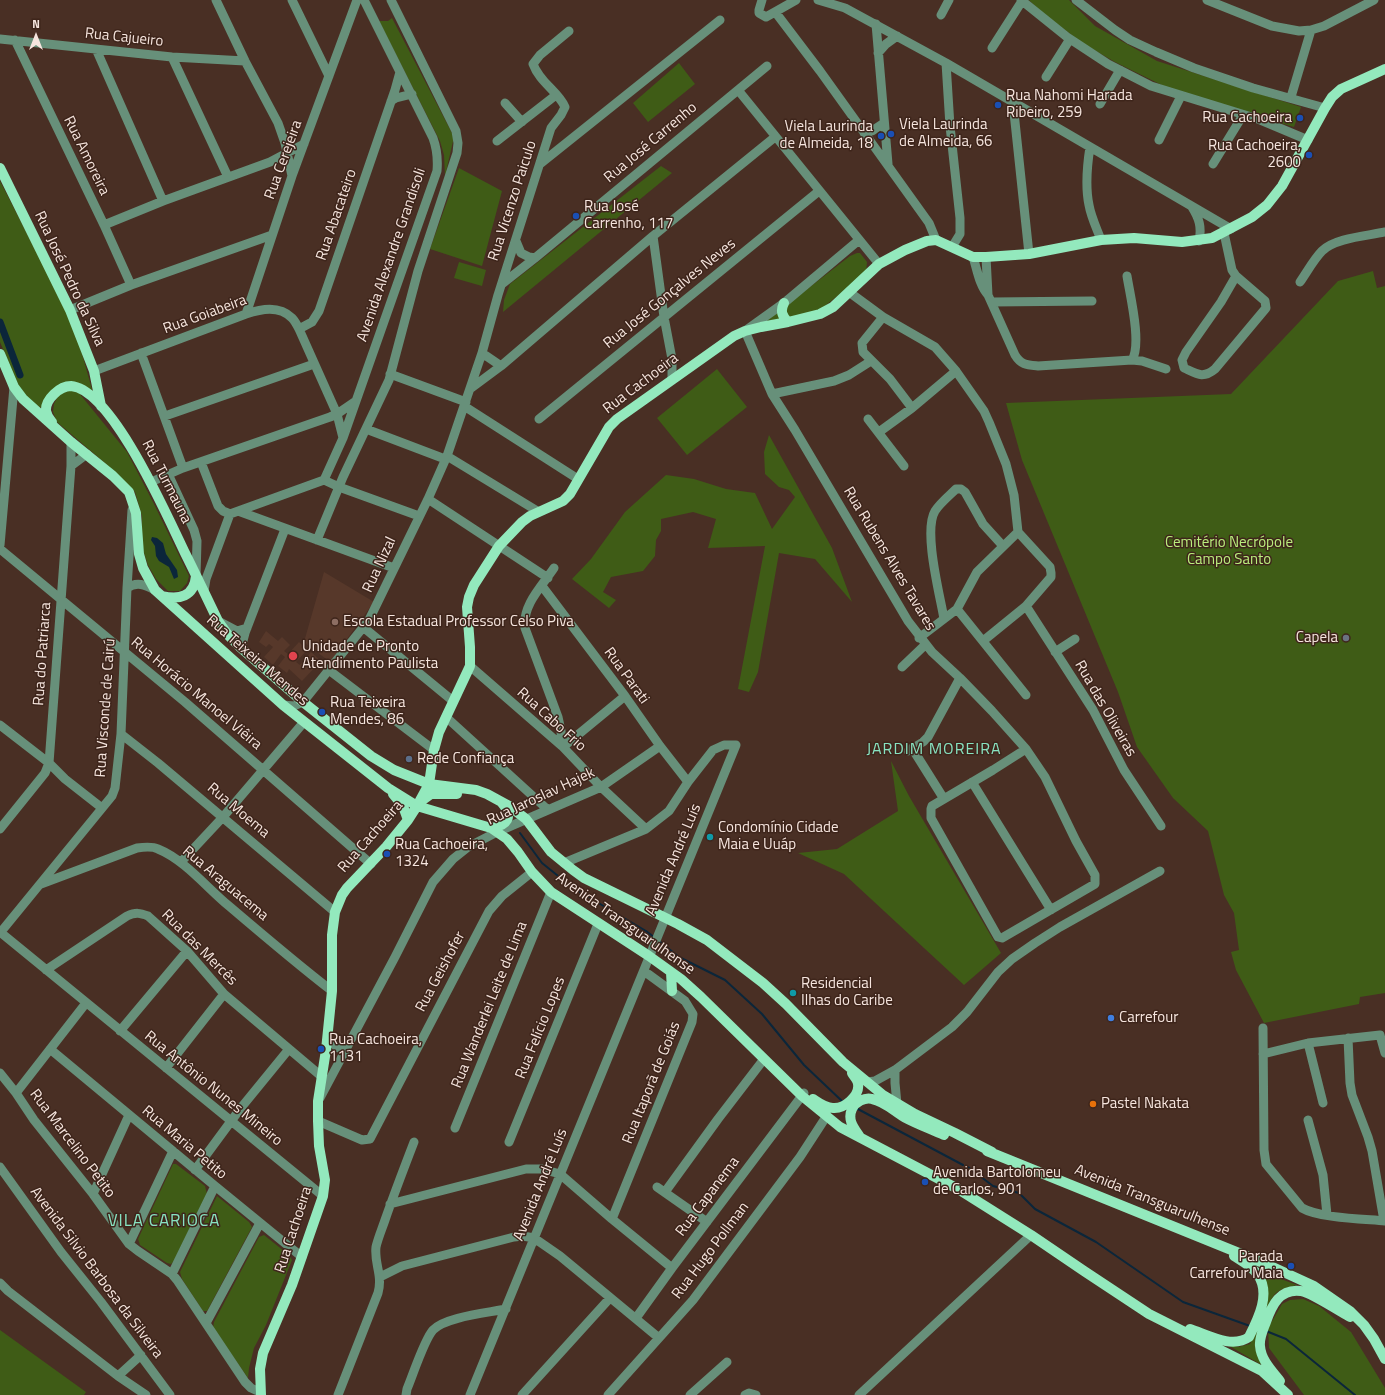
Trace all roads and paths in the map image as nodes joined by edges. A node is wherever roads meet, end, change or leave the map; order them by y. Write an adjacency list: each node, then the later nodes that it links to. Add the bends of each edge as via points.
1 (216, 0): 29 (street)
2 (292, 0): 35 (street)
3 (357, 0): 16 (street, Rua Cerejeira)
4 (391, 0): 111 (street, Avenida Alexandre Grandisoli, via 456,132 458,142 454,163 418,271)
5 (762, 0): 14 (street, via 759,13 766,17)
6 (796, 0): 14 (street)
7 (822, 0): 18 (street, via 845,8)
8 (949, 0): 15 (street)
9 (1076, 0): 41 (street, via 1114,30 1156,52 1194,68)
10 (1207, 0): 19 (street, via 1272,26 1299,31)
11 (1374, 0): 19 (street)
12 (1021, 1): 23 (street); 25 (street)
13 (368, 2): 16 (street); 34 (street, Avenida Alexandre Grandisoli)
14 (776, 12): 50 (street)
15 (941, 15)
16 (352, 16): 35 (street, Rua Cerejeira)
17 (720, 20): 58 (street)
18 (876, 24): 21 (street); 27 (street)
19 (1311, 30): 41 (street)
20 (569, 32): 39 (street, Rua Vicenzo Paiculo, via 540,55 533,64 536,73)
21 (898, 36): 27 (street); 30 (street)
22 (0, 39): 24 (street, Rua Cajueiro)
23 (1070, 39): 33 (street); 36 (street)
24 (15, 40): 26 (street, Rua Cajueiro); 67 (street, Rua Amoreira)
25 (992, 48)
26 (96, 50): 28 (street, Rua Cajueiro); 65 (street)
27 (878, 53): 49 (street)
28 (172, 57): 29 (street, Rua Cajueiro); 63 (street)
29 (244, 61): 57 (street, via 278,123)
30 (946, 63): 44 (street); 77 (street, via 960,222 960,234)
31 (767, 66): 37 (street, Rua José Carrenho)
32 (1385, 69): 46 (main road, via 1341,89)
33 (1120, 70): 40 (street, via 1151,86); 45 (street)
34 (400, 72): 38 (street, Avenida Alexandre Grandisoli); 42 (street, Rua Abacateiro)
35 (329, 76): 55 (street, Rua Cerejeira)
36 (1046, 77)
37 (738, 90): 51 (street); 81 (street, Rua José Carrenho)
38 (412, 94): 42 (street); 116 (street, Avenida Alexandre Grandisoli, via 435,143 437,171)
39 (556, 95): 48 (street); 58 (street, Rua Vicenzo Paiculo, via 565,107 551,128)
40 (1181, 96): 47 (street); 52 (street)
41 (1291, 97): 46 (street)
42 (391, 101): 97 (street, Rua Abacateiro, via 319,311 312,322)
43 (505, 103): 48 (street)
44 (1014, 103): 56 (street); 78 (street)
45 (1100, 104)
46 (1325, 108): 53 (main road)
47 (1243, 115): 53 (street); 59 (street)
48 (522, 122): 54 (street)
49 (884, 123): 50 (street); 60 (street)
50 (864, 133): 60 (street)
51 (775, 137): 64 (street); 71 (street)
52 (1159, 140)
53 (1308, 140): 68 (main road, via 1282,186 1267,205)
54 (497, 142)
55 (304, 144): 57 (street); 62 (street, Rua Cerejeira)
56 (1090, 147): 66 (street); 74 (street, via 1086,187 1089,206)
57 (286, 153): 62 (street); 63 (street, via 270,162)
58 (540, 164): 76 (street, Rua Vicenzo Paiculo)
59 (1213, 164)
60 (888, 166): 73 (street, via 929,223)
61 (0, 168): 92 (main road, Rua José Pedro da Silva)
62 (292, 176): 70 (street, Rua Cerejeira)
63 (228, 177): 65 (street)
64 (819, 192): 72 (street); 94 (street, Rua José Gonçalves Neves)
65 (163, 201): 67 (street)
66 (1191, 206): 68 (street); 75 (street, via 1199,221)
67 (104, 225): 87 (street, Rua Amoreira)
68 (1228, 231): 75 (main road); 84 (street, via 1232,270)
69 (1385, 232): 85 (street, via 1329,246 1322,251)
70 (272, 235): 87 (street); 93 (street, Rua Cerejeira)
71 (653, 236): 94 (street); 106 (street)
72 (859, 240): 82 (street); 91 (street)
73 (936, 240): 77 (main road); 82 (main road, Rua Cachoeira, via 905,250)
74 (1101, 240): 75 (main road); 78 (main road)
75 (1199, 240)
76 (516, 241): 81 (street, via 521,253); 86 (street, Rua Vicenzo Paiculo)
77 (952, 247): 79 (main road)
78 (1029, 254): 80 (main road)
79 (973, 257): 80 (main road); 89 (street, via 981,285)
80 (986, 257): 89 (street)
81 (535, 258): 86 (street, Rua José Carrenho)
82 (879, 264): 88 (main road, Rua Cachoeira)
83 (1127, 276): 103 (street, via 1136,344)
84 (1236, 276): 84 (street, via 1267,304 1264,312 1210,373 1199,375 1184,368 1182,360)
85 (1300, 282)
86 (502, 284): 100 (street, Rua Vicenzo Paiculo)
87 (131, 285): 92 (street)
88 (849, 292): 95 (street); 96 (main road, Rua Cachoeira, via 833,307 820,314)
89 (990, 298): 90 (street); 103 (street, via 1019,362 1038,366)
90 (1092, 301)
91 (784, 303): 96 (main road, via 782,312); 98 (street)
92 (70, 310): 109 (main road, Rua José Pedro da Silva)
93 (246, 314): 97 (street, Rua Goiabeira, via 261,309 284,312); 99 (street, Rua Goiabeira)
94 (664, 317): 102 (street); 122 (street, Rua José Gonçalves Neves)
95 (883, 317): 104 (street, via 862,343 863,352); 110 (street, via 934,347)
96 (788, 322): 98 (main road, Rua Cachoeira)
97 (300, 329): 105 (street, Rua Goiabeira)
98 (745, 331): 107 (main road, Rua Cachoeira); 115 (street, Rua Rubens Alves Tavares)
99 (141, 353): 109 (street, Rua Goiabeira); 121 (street)
100 (482, 353): 106 (street); 114 (street, Rua Vicenzo Paiculo)
101 (0, 354): 113 (main road)
102 (672, 359): 107 (street, via 680,366); 112 (street)
103 (1132, 360): 108 (street)
104 (871, 361): 115 (street, via 849,375 834,380); 119 (street, via 890,379)
105 (314, 364): 120 (street, Rua Goiabeira); 121 (street)
106 (500, 366): 114 (street)
107 (691, 366): 112 (main road, Rua Cachoeira)
108 (1166, 369)
109 (94, 371): 118 (main road, Rua José Pedro da Silva)
110 (956, 371): 119 (street); 146 (street, via 984,410 1006,464 1014,495)
111 (390, 374): 117 (street); 125 (street, Avenida Alexandre Grandisoli)
112 (672, 379): 136 (main road, Rua Cachoeira, via 609,427)
113 (14, 387): 124 (main road, via 30,406); 148 (street)
114 (470, 389): 117 (street, Rua Vicenzo Paiculo)
115 (772, 394): 168 (street, Rua Rubens Alves Tavares)
116 (356, 400): 120 (street); 127 (street, Avenida Alexandre Grandisoli)
117 (465, 404): 130 (street, Rua Nizal); 136 (street)
118 (101, 406): 124 (main road, Rua Turmauna, via 79,387 61,388 47,404 46,410); 138 (main road, Rua Turmauna, via 131,446)
119 (912, 408): 126 (street)
120 (337, 414): 127 (street, Rua Goiabeira); 131 (street)
121 (165, 416): 134 (street)
122 (539, 419)
123 (868, 419): 126 (street)
124 (57, 429): 128 (main road)
125 (366, 429): 130 (street); 139 (street, Avenida Alexandre Grandisoli)
126 (879, 432): 133 (street)
127 (343, 438): 137 (street, Avenida Alexandre Grandisoli)
128 (71, 442): 129 (main road); 132 (street, Rua do Patriarca)
129 (86, 454): 132 (street); 141 (main road, via 122,484)
130 (446, 458): 140 (street, Rua Nizal); 142 (street)
131 (201, 462): 134 (street); 143 (street, via 218,506 223,511)
132 (71, 466): 159 (street, Rua do Patriarca)
133 (904, 466)
134 (183, 468): 135 (street)
135 (168, 474): 138 (street); 155 (street, Rua Turmauna, via 194,530)
136 (578, 479): 142 (main road, Rua Cachoeira, via 563,501)
137 (324, 480): 139 (street); 143 (street)
138 (151, 482): 155 (main road, Rua Turmauna)
139 (339, 487): 144 (street); 147 (street, Avenida Alexandre Grandisoli)
140 (428, 499): 144 (street, Rua Nizal); 149 (street)
141 (133, 502): 157 (street, Rua Visconde de Cairú); 158 (main road, Rua Teixeira Mendes, via 142,568)
142 (539, 512): 149 (main road, Rua Cachoeira, via 522,522)
143 (234, 513): 145 (street); 155 (street)
144 (419, 516): 152 (street, Rua Nizal)
145 (285, 529): 147 (street); 165 (street)
146 (1018, 532): 150 (street); 160 (street, via 1050,567 1051,573 1046,584)
147 (316, 540): 152 (street)
148 (0, 545)
149 (499, 546): 154 (street); 172 (main road, Rua Cachoeira, via 469,597 467,607)
150 (1003, 546): 161 (street, via 977,572); 162 (street, via 983,524 961,489 956,489 935,510 931,523 931,542)
151 (0, 549): 159 (street, Rua Horácio Manoel Viêira)
152 (394, 568): 164 (street, Rua Nizal, via 376,608)
153 (554, 568): 154 (street)
154 (548, 578): 156 (street)
155 (201, 582): 158 (main road, via 186,595 173,598); 163 (main road, Rua Turmauna)
156 (542, 586): 177 (street, Rua Parati); 185 (street, via 528,606 524,620 558,717)
157 (127, 588): 158 (street, via 138,583); 170 (street, Rua Visconde de Cairú)
158 (158, 593): 180 (main road, Rua Teixeira Mendes)
159 (62, 599): 170 (street, Rua Horácio Manoel Viêira); 189 (street, Rua do Patriarca)
160 (1026, 606): 167 (street); 171 (street, Rua das Oliveiras)
161 (957, 609): 162 (street); 167 (street)
162 (944, 619): 168 (street)
163 (218, 621): 165 (street, via 237,631); 169 (main road, Rua Turmauna)
164 (363, 627): 174 (street, Rua Nizal); 178 (street)
165 (247, 628): 169 (street)
166 (1075, 638): 171 (street)
167 (983, 640): 176 (street)
168 (922, 641): 173 (street); 175 (street, Rua Rubens Alves Tavares)
169 (241, 648): 179 (main road, Rua Teixeira Mendes)
170 (125, 652): 184 (street, Rua Visconde de Cairú); 190 (street, Rua Horácio Manoel Viêira)
171 (1055, 652): 205 (street, Rua das Oliveiras, via 1093,710 1124,770)
172 (470, 666): 178 (main road, Rua Cachoeira); 185 (street, Rua Cabo Frio)
173 (902, 667)
174 (330, 671): 179 (street, Rua Nizal); 188 (street)
175 (960, 678): 187 (street, Rua Rubens Alves Tavares); 197 (street, via 928,737 910,750)
176 (1026, 695)
177 (625, 696): 185 (street); 186 (street, Rua Parati)
178 (453, 701): 181 (main road, Rua Cachoeira)
179 (303, 702): 180 (street, via 294,706); 193 (main road, Rua Teixeira Mendes, via 371,756 394,770)
180 (283, 705): 182 (main road, Rua Teixeira Mendes)
181 (446, 717): 188 (main road, Rua Cachoeira); 201 (street)
182 (304, 722): 190 (street); 195 (main road, Rua Teixeira Mendes)
183 (0, 725): 189 (street)
184 (121, 734): 200 (street, Rua Visconde de Cairú, via 115,788); 202 (street, Rua Moema)
185 (562, 746): 194 (street, Rua Cabo Frio)
186 (660, 746): 191 (street, Rua Parati); 194 (street, Rua Jaroslav Hajek)
187 (1026, 749): 192 (street); 216 (street, Rua Rubens Alves Tavares, via 1045,777 1095,875 1095,884)
188 (434, 750): 193 (main road, Rua Cachoeira)
189 (49, 763): 200 (street); 207 (street, Rua do Patriarca, via 45,773)
190 (263, 770): 202 (street); 211 (street, Rua Horácio Manoel Viêira)
191 (688, 782): 208 (street, via 669,811); 218 (street, Avenida André Luís, via 713,750 724,745 736,745 697,847)
192 (972, 782): 197 (street); 216 (street)
193 (429, 784): 196 (main road, Avenida Transguarulhense); 199 (main road, Rua Cachoeira)
194 (600, 787): 201 (street, Rua Jaroslav Hajek); 208 (street, Rua Cabo Frio)
195 (388, 788): 199 (main road, Rua Teixeira Mendes); 204 (main road, via 403,806)
196 (487, 794): 198 (main road, Avenida Transguarulhense); 199 (main road, via 435,793 427,796)
197 (944, 799): 216 (street, via 932,806 931,818 998,937 1003,938)
198 (500, 800): 203 (main road, Avenida Transguarulhense); 206 (main road, via 508,813)
199 (417, 806): 204 (main road, Rua Cachoeira); 206 (main road, Avenida Transguarulhense)
200 (102, 808): 214 (street, Rua Visconde de Cairú)
201 (547, 810): 203 (street, Rua Jaroslav Hajek)
202 (223, 817): 209 (street); 217 (street, Rua Moema)
203 (526, 819): 206 (street, Rua Jaroslav Hajek); 210 (main road, Avenida Transguarulhense)
204 (408, 820): 211 (main road, Rua Cachoeira)
205 (1161, 826)
206 (500, 827): 213 (main road, Avenida Transguarulhense); 236 (street, Rua Jaroslav Hajek, via 453,859 433,882)
207 (0, 828)
208 (646, 830): 210 (street)
209 (181, 862): 214 (street, Rua Araguacema, via 158,849 138,848); 227 (street, Rua Araguacema, via 229,906)
210 (564, 863): 218 (main road, Avenida Transguarulhense, via 584,878)
211 (371, 864): 217 (main road, Rua Cachoeira, via 347,888)
212 (1160, 871): 244 (street, via 1060,926 1012,959 952,1027)
213 (532, 872): 215 (main road, Avenida Transguarulhense); 257 (street, Rua Geishofer, via 502,896 490,911 372,1136 368,1140 362,1140)
214 (40, 885): 220 (street, Rua Visconde de Cairú)
215 (551, 892): 219 (main road, Avenida Transguarulhense); 258 (street, Rua Wanderlei Leite de Lima)
216 (1051, 910)
217 (335, 912): 227 (main road, Rua Cachoeira, via 332,935)
218 (664, 917): 222 (street, Avenida André Luís); 242 (main road, Avenida Transguarulhense, via 707,940 763,983)
219 (598, 924): 222 (main road, Avenida Transguarulhense); 261 (street, Rua Felício Lopes)
220 (0, 932): 223 (street, Rua Antônio Nunes Mineiro)
221 (187, 951): 223 (street, Rua das Mercês, via 148,916 134,913); 229 (street, Rua das Mercês); 232 (street)
222 (649, 956): 224 (main road, Avenida Transguarulhense); 226 (street, Avenida André Luís)
223 (46, 970): 230 (street, Rua Antônio Nunes Mineiro)
224 (667, 970): 225 (street, Avenida André Luís); 228 (main road); 241 (main road, Avenida Transguarulhense, via 701,997)
225 (648, 974): 226 (street, Avenida André Luís); 228 (street, Rua Itaporã de Goiás)
226 (637, 985): 266 (street, Avenida André Luís)
227 (332, 991): 234 (main road, Rua Cachoeira)
228 (672, 991): 272 (street, Rua Itaporã de Goiás, via 690,1008 693,1014 692,1022)
229 (224, 994): 238 (street, Rua das Mercês); 243 (street)
230 (86, 1003): 232 (street, Rua Antônio Nunes Mineiro); 237 (street)
231 (1263, 1028): 240 (street)
232 (120, 1031): 243 (street, Rua Antônio Nunes Mineiro)
233 (1348, 1038): 235 (street); 239 (street, via 1380,1036); 273 (street, via 1352,1095 1372,1151)
234 (328, 1039): 236 (street, via 338,1048); 246 (main road, Rua Cachoeira)
235 (1308, 1043): 240 (street); 251 (street)
236 (347, 1047): 250 (street, Rua Jaroslav Hajek)
237 (50, 1049): 248 (street); 253 (street, Rua Maria Petito)
238 (289, 1049): 246 (street, Rua das Mercês); 256 (street)
239 (1385, 1053)
240 (1263, 1054): 271 (street, via 1266,1164 1302,1208)
241 (764, 1059): 249 (main road, Avenida Transguarulhense); 274 (street, via 661,1189)
242 (843, 1062): 247 (main road); 249 (main road, via 856,1079 858,1087 856,1095 844,1105 833,1108)
243 (166, 1068): 256 (street, Rua Antônio Nunes Mineiro)
244 (896, 1070): 247 (street, via 875,1081); 252 (street)
245 (0, 1073): 248 (street, Rua Marcelino Petito)
246 (322, 1076): 250 (main road, Rua Cachoeira)
247 (867, 1082): 252 (main road)
248 (16, 1093): 268 (street, Rua Marcelino Petito)
249 (803, 1095): 254 (main road); 274 (street, Rua Capanema)
250 (318, 1101): 257 (main road, Rua Cachoeira)
251 (1323, 1103)
252 (897, 1104): 263 (main road)
253 (129, 1115): 262 (street, Rua Maria Petito); 268 (street)
254 (826, 1117): 259 (main road); 291 (street, Rua Hugo Pollman, via 800,1157 693,1300)
255 (1308, 1120): 271 (street, via 1323,1175)
256 (232, 1121): 265 (street); 269 (street, Rua Antônio Nunes Mineiro)
257 (318, 1121): 269 (main road, Rua Cachoeira, via 325,1180)
258 (455, 1128)
259 (860, 1137): 263 (main road, via 850,1121 851,1111 861,1100 872,1098 927,1128); 276 (main road, via 958,1189)
260 (414, 1142): 270 (street)
261 (509, 1142)
262 (173, 1151): 265 (street, Rua Maria Petito); 279 (street)
263 (992, 1152): 278 (main road, Avenida Transguarulhense)
264 (0, 1168): 292 (street, Avenida Silvio Barbosa da Silveira)
265 (195, 1170): 267 (street, Rua Maria Petito)
266 (560, 1174): 270 (street, via 526,1168); 272 (street); 277 (street, Avenida André Luís)
267 (215, 1186): 275 (street, Rua Maria Petito); 282 (street)
268 (92, 1194): 279 (street, Rua Marcelino Petito)
269 (323, 1196): 280 (main road, Rua Cachoeira)
270 (390, 1204): 283 (street, via 377,1245 376,1264)
271 (1327, 1215): 273 (street)
272 (612, 1219): 281 (street)
273 (1384, 1221)
274 (707, 1222): 281 (street, Rua Capanema)
275 (260, 1223): 280 (street, Rua Maria Petito); 289 (street)
276 (1031, 1235): 287 (main road); 307 (street)
277 (534, 1238): 283 (street, via 514,1237 402,1266); 285 (street); 286 (street, Avenida André Luís)
278 (1204, 1239): 287 (main road, via 1241,1260 1261,1280 1264,1291 1261,1310 1249,1337 1239,1343 1226,1341); 290 (main road, Avenida Transguarulhense, via 1314,1286 1350,1311)
279 (129, 1244): 282 (street, Rua Marcelino Petito)
280 (302, 1257): 296 (main road, Rua Cachoeira, via 263,1353 260,1369)
281 (672, 1268): 288 (street, Rua Capanema)
282 (172, 1274): 289 (street, Rua Marcelino Petito)
283 (380, 1277): 299 (street, via 378,1293)
284 (0, 1283): 295 (street)
285 (610, 1298): 288 (street); 302 (street)
286 (506, 1309): 300 (street, via 450,1320 432,1330); 301 (street, Avenida André Luís)
287 (1149, 1314): 308 (main road, via 1262,1371)
288 (636, 1318): 291 (street)
289 (206, 1323): 296 (street, Rua Marcelino Petito, via 245,1382)
290 (1364, 1325): 293 (main road, Avenida Transguarulhense); 308 (main road, via 1303,1291 1287,1292 1280,1296 1270,1309 1260,1346 1266,1363)
291 (659, 1338): 303 (street, Rua Hugo Pollman)
292 (141, 1355): 295 (street); 298 (street, Avenida Silvio Barbosa da Silveira)
293 (1385, 1359)
294 (727, 1362): 304 (street)
295 (118, 1376): 297 (street)
296 (261, 1394)
297 (146, 1395)
298 (170, 1395)
299 (338, 1395)
300 (406, 1395)
301 (470, 1395)
302 (522, 1395)
303 (608, 1395)
304 (690, 1395)
305 (745, 1395): 306 (street)
306 (756, 1395)
307 (859, 1395)
308 (1289, 1395)

